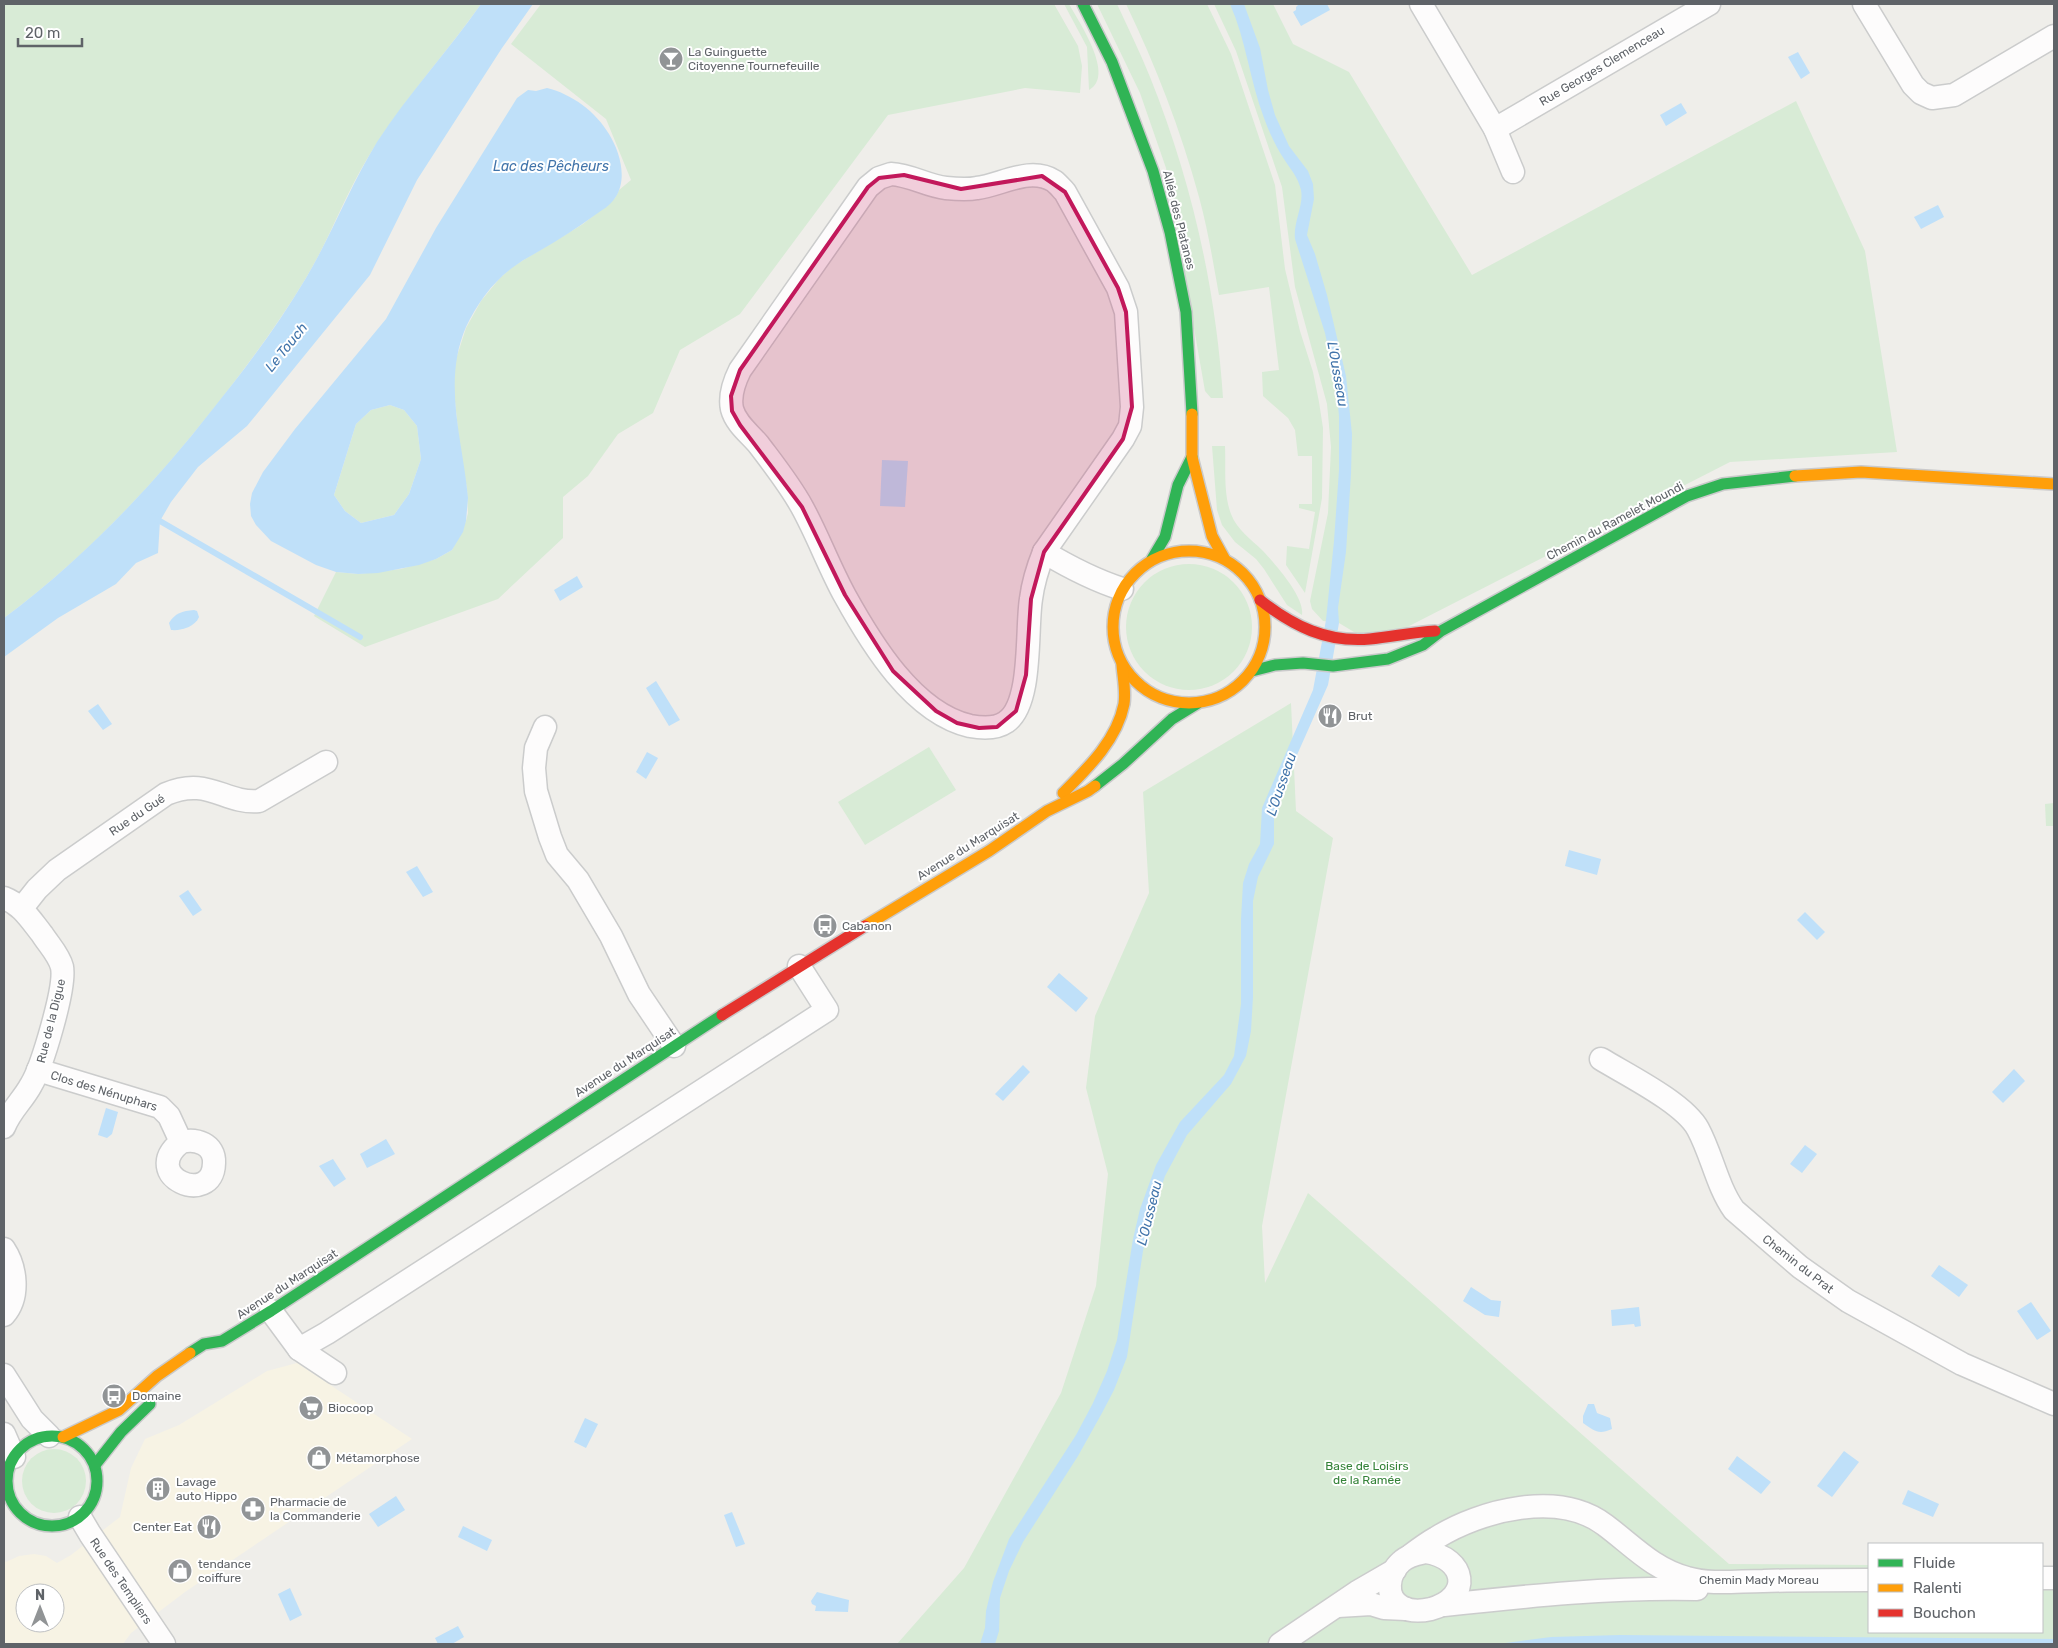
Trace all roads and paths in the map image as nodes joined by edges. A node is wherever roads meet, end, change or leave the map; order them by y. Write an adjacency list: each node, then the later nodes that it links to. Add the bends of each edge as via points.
1 (1083, 4): 8 (main road, Allée des Platanes, via 1115,71 1153,171 1170,232 1186,312)
2 (1421, 4): 6 (street)
3 (1708, 4): 6 (street, Rue Georges Clemenceau)
4 (1864, 4): 5 (street, via 1913,85 1932,98 1954,95)
5 (2054, 36)
6 (1495, 129): 7 (street)
7 (1513, 172)
8 (1192, 457): 11 (main road, Allée des Platanes, via 1212,536); 12 (main road, Allée des Platanes, via 1178,485 1165,537)
9 (2054, 484): 15 (main road, Chemin du Ramelet Moundi, via 1861,472 1808,474 1723,484 1664,507)
10 (1044, 552): 10 (street, via 1130,426 1129,346 1126,312 1118,288 1065,192 1055,181 1042,176 1025,176 961,189 930,185 904,175 891,174 879,178 868,187 740,370 731,396 732,411 802,507 845,596 893,671 917,696 957,723 979,728 996,727 1007,722 1016,711 1026,674 1031,599); 13 (street, via 1074,570)
11 (1224, 558): 12 (main road, via 1201,551 1176,551); 14 (main road, via 1243,572)
12 (1152, 559): 13 (main road, via 1135,572)
13 (1122, 589): 16 (main road, via 1113,613 1113,640)
14 (1260, 600): 15 (main road, Chemin du Ramelet Moundi, via 1280,617 1309,632 1336,638 1368,640 1416,631); 17 (main road, via 1265,633 1261,653)
15 (1441, 631): 17 (main road, Chemin du Ramelet Moundi, via 1423,645 1388,659 1333,666 1275,664)
16 (1122, 665): 18 (main road, via 1136,682 1154,695 1175,702); 21 (main road, Avenue du Marquisat, via 1124,704 1114,730 1095,759)
17 (1252, 671): 18 (main road, via 1237,686)
18 (1198, 703): 21 (main road, Avenue du Marquisat, via 1172,719 1088,791)
19 (546, 727): 24 (street, via 536,748 536,792 557,855 578,880 611,936 639,994)
20 (326, 762): 22 (street, Rue du Gué, via 259,801 193,787 166,794 57,870 37,889)
21 (1047, 812): 23 (main road, Avenue du Marquisat)
22 (13, 903): 26 (street, Rue de la Digue, via 55,952 62,972 61,989)
23 (800, 966): 24 (main road, Avenue du Marquisat); 33 (street, via 827,1010)
24 (674, 1046): 30 (main road, Avenue du Marquisat)
25 (1601, 1059): 38 (street, Chemin du Prat, via 1687,1114 1697,1127 1734,1210 1824,1286 1868,1314 1962,1364)
26 (38, 1070): 27 (street, Rue de la Digue); 28 (street, Clos des Nénuphars, via 160,1107 169,1116)
27 (4, 1127)
28 (181, 1142)
29 (4, 1249): 31 (street, via 13,1266 14,1287 10,1307)
30 (271, 1311): 32 (main road, Avenue du Marquisat); 33 (street)
31 (4, 1315)
32 (222, 1341): 34 (main road, Avenue du Marquisat); 40 (main road, Avenue du Marquisat, via 204,1344 157,1376 119,1410)
33 (299, 1348): 35 (street)
34 (213, 1354)
35 (335, 1373)
36 (4, 1375): 40 (street, via 32,1419)
37 (157, 1398): 42 (main road, via 121,1432)
38 (2054, 1404)
39 (4, 1434): 41 (street)
40 (56, 1436): 41 (main road, via 36,1439 23,1446); 42 (main road, via 76,1443 88,1452)
41 (14, 1457): 43 (main road)
42 (95, 1465): 45 (main road, via 98,1479 96,1494)
43 (5, 1484): 44 (main road, via 15,1508)
44 (25, 1517): 45 (main road, via 38,1524 53,1526 67,1524); 46 (main road)
45 (80, 1517): 53 (street, Rue des Templiers)
46 (12, 1520)
47 (1403, 1562): 48 (street, Chemin Mady Moreau, via 1436,1538 1479,1518 1547,1506 1567,1508 1592,1517 1656,1566 1688,1579 1736,1582); 50 (street, via 1426,1552 1450,1561 1458,1572 1459,1588); 51 (street, Chemin Mady Moreau); 52 (street, via 1390,1584 1390,1593 1392,1599)
48 (1868, 1580)
49 (1868, 1588): 50 (street, Chemin Mady Moreau, via 1624,1590)
50 (1444, 1605): 52 (street, via 1426,1610)
51 (1338, 1606): 52 (street, via 1371,1604); 54 (street, Chemin Mady Moreau)
52 (1406, 1609)
53 (164, 1644)
54 (1280, 1644)

